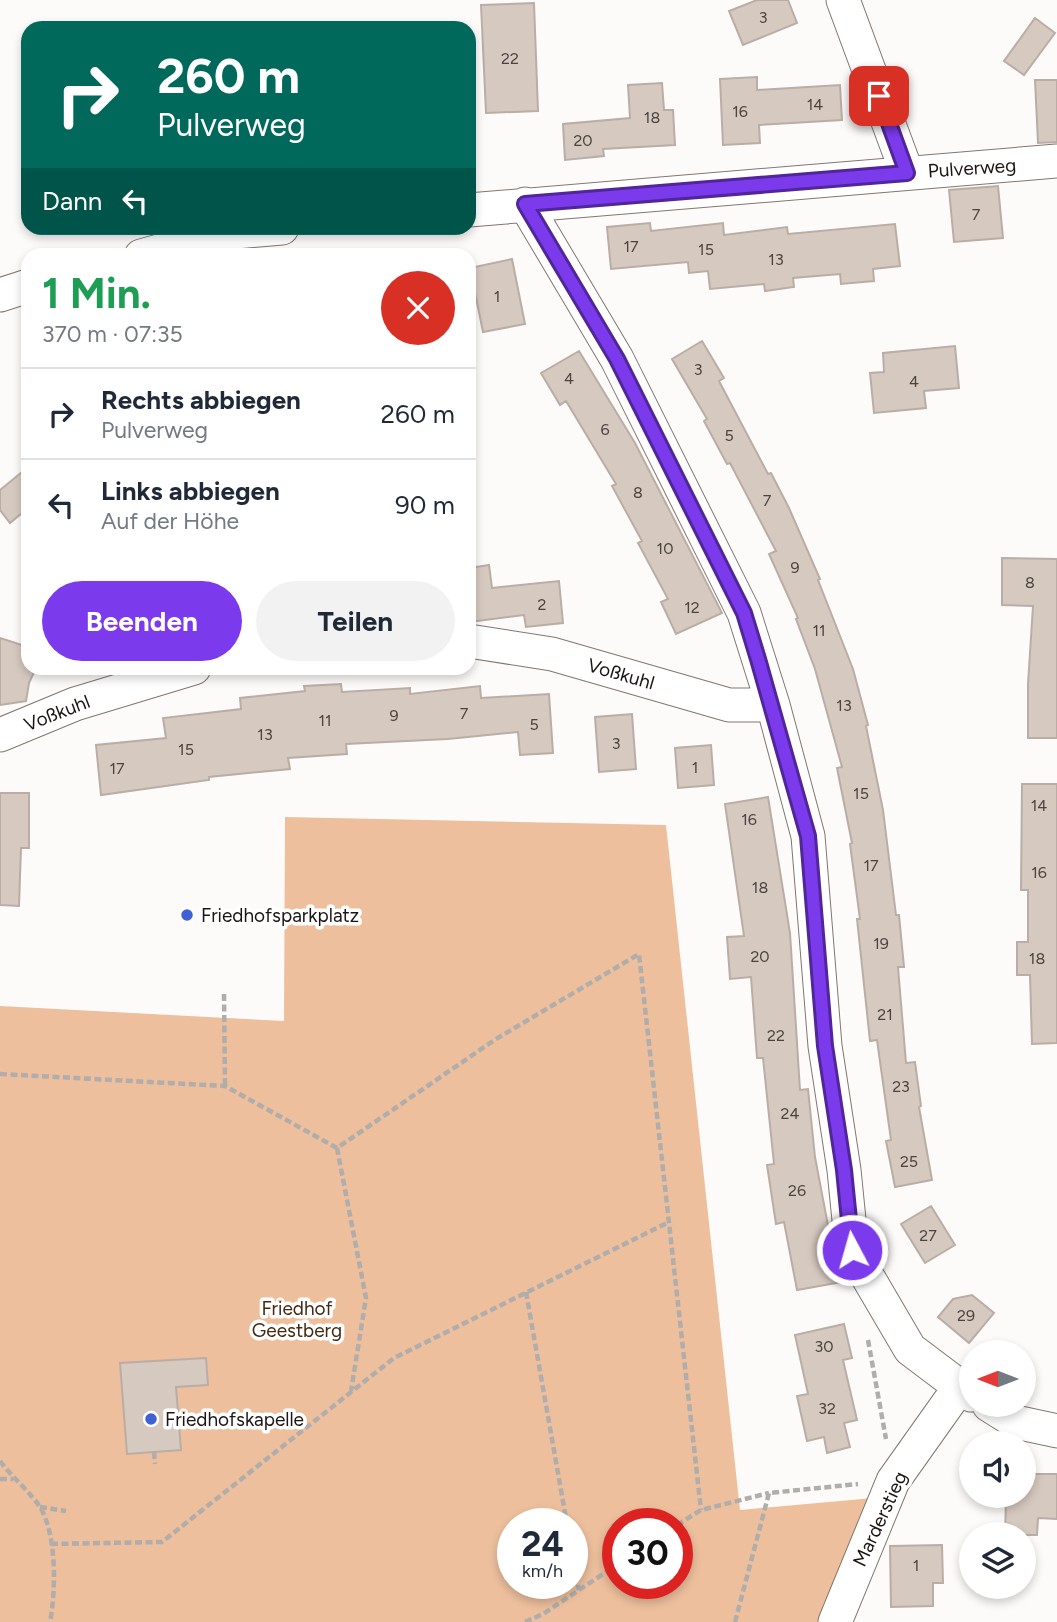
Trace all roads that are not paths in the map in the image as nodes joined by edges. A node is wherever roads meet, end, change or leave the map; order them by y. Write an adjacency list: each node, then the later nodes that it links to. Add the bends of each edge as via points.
1 (843, 0): 3 (street)
2 (1057, 161): 3 (street, Pulverweg)
3 (907, 173): 4 (street, Pulverweg)
4 (525, 204): 5 (street, Pulverweg); 12 (street, via 617,359 744,613)
5 (476, 209)
6 (217, 235): 7 (street)
7 (170, 248)
8 (21, 288): 9 (street)
9 (0, 295)
10 (476, 642): 12 (street, Voßkuhl, via 552,654 729,705)
11 (171, 675): 13 (street, Voßkuhl, via 75,704)
12 (773, 705): 14 (street, via 808,836 825,1046 852,1250 910,1349)
13 (0, 735)
14 (959, 1386)
15 (959, 1398): 18 (street, Marderstieg, via 893,1481)
16 (1010, 1418): 17 (street)
17 (1057, 1431)
18 (835, 1622)

